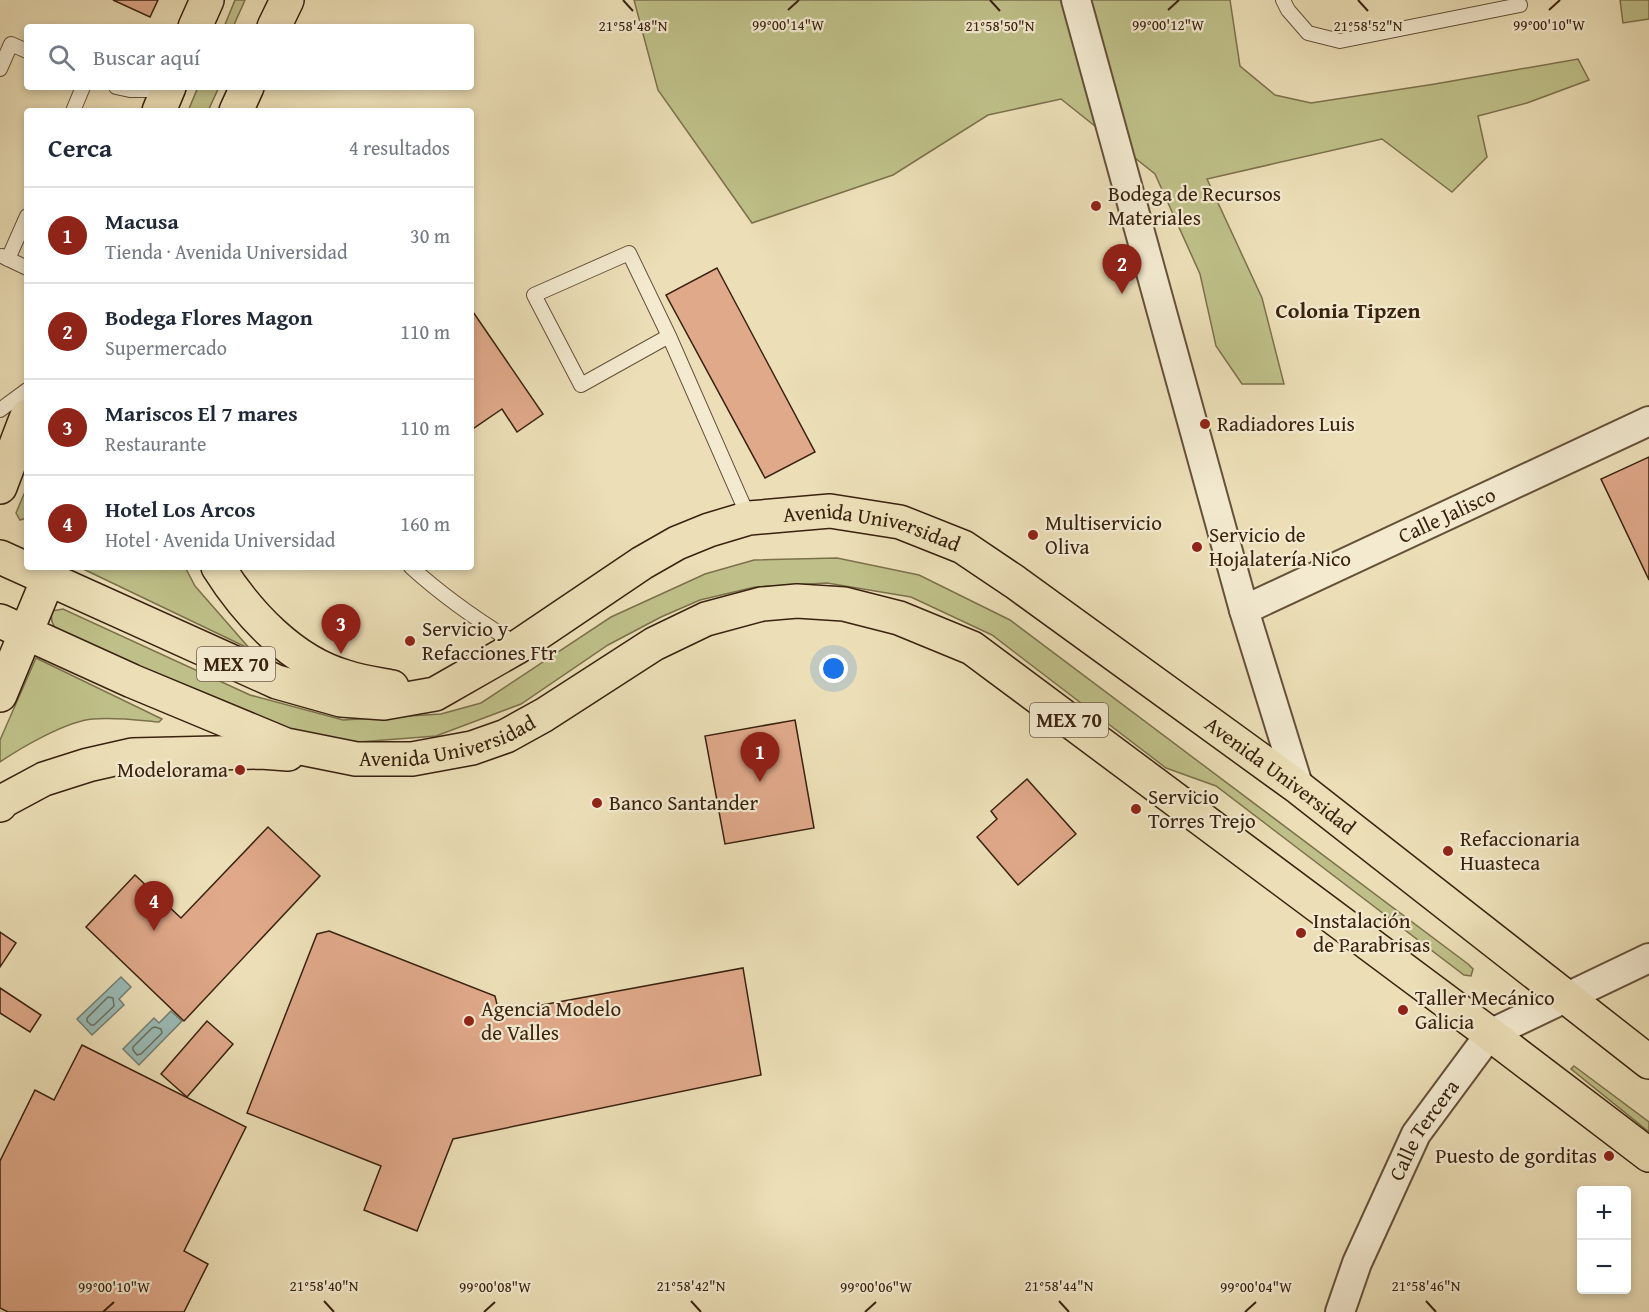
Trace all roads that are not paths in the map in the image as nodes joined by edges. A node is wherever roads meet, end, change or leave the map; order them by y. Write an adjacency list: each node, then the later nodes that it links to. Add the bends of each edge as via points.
1 (207, 0): 7 (main road)
2 (264, 0): 8 (main road)
3 (287, 0): 9 (main road)
4 (1076, 0): 31 (street)
5 (1283, 0): 6 (lane, via 1308,33 1340,41)
6 (1520, 5)
7 (196, 24)
8 (259, 24)
9 (275, 24)
10 (24, 50): 11 (lane, via 11,44)
11 (0, 69)
12 (82, 90): 15 (lane)
13 (130, 90): 14 (lane)
14 (165, 96)
15 (74, 108)
16 (24, 221): 17 (lane)
17 (4, 257): 18 (lane)
18 (24, 267)
19 (669, 336): 19 (lane, via 581,385 534,295 629,253); 25 (lane)
20 (24, 392): 21 (lane)
21 (0, 410)
22 (1649, 421): 31 (street, Calle Jalisco)
23 (24, 425): 24 (main road)
24 (0, 487)
25 (749, 518): 33 (main road, Avenida Universidad / MEX 70, via 677,543); 37 (main road, Avenida Universidad / MEX 70, via 830,511 900,522 963,547)
26 (0, 557): 27 (main road, Avenida Universidad / MEX 70)
27 (24, 565)
28 (220, 570): 34 (main road, MEX 70, via 253,614 305,660 344,677)
29 (414, 570): 33 (lane, via 475,619)
30 (51, 573): 32 (main road); 34 (main road, Avenida Universidad / MEX 70, via 277,682 341,700 384,703)
31 (1244, 610): 37 (street)
32 (13, 626): 35 (main road); 36 (main road, Avenida Universidad / MEX 70, via 286,745)
33 (519, 646): 34 (main road, Avenida Universidad / MEX 70)
34 (435, 694)
35 (0, 695)
36 (356, 759): 38 (main road, via 261,752 132,755 44,779); 41 (main road, Avenida Universidad / MEX 70, via 412,759 472,748 506,736 654,645 706,619 762,604 844,604 899,618 972,648)
37 (1299, 788): 40 (main road, Avenida Universidad / MEX 70)
38 (0, 805)
39 (1649, 958): 40 (street, Calle Tercera)
40 (1566, 998): 41 (street, Calle Tercera); 42 (main road, Avenida Universidad / MEX 70)
41 (1490, 1034): 43 (main road, Avenida Universidad / MEX 70); 44 (street, Calle Tercera, via 1416,1134 1357,1263)
42 (1649, 1062)
43 (1649, 1155)
44 (1340, 1312)

